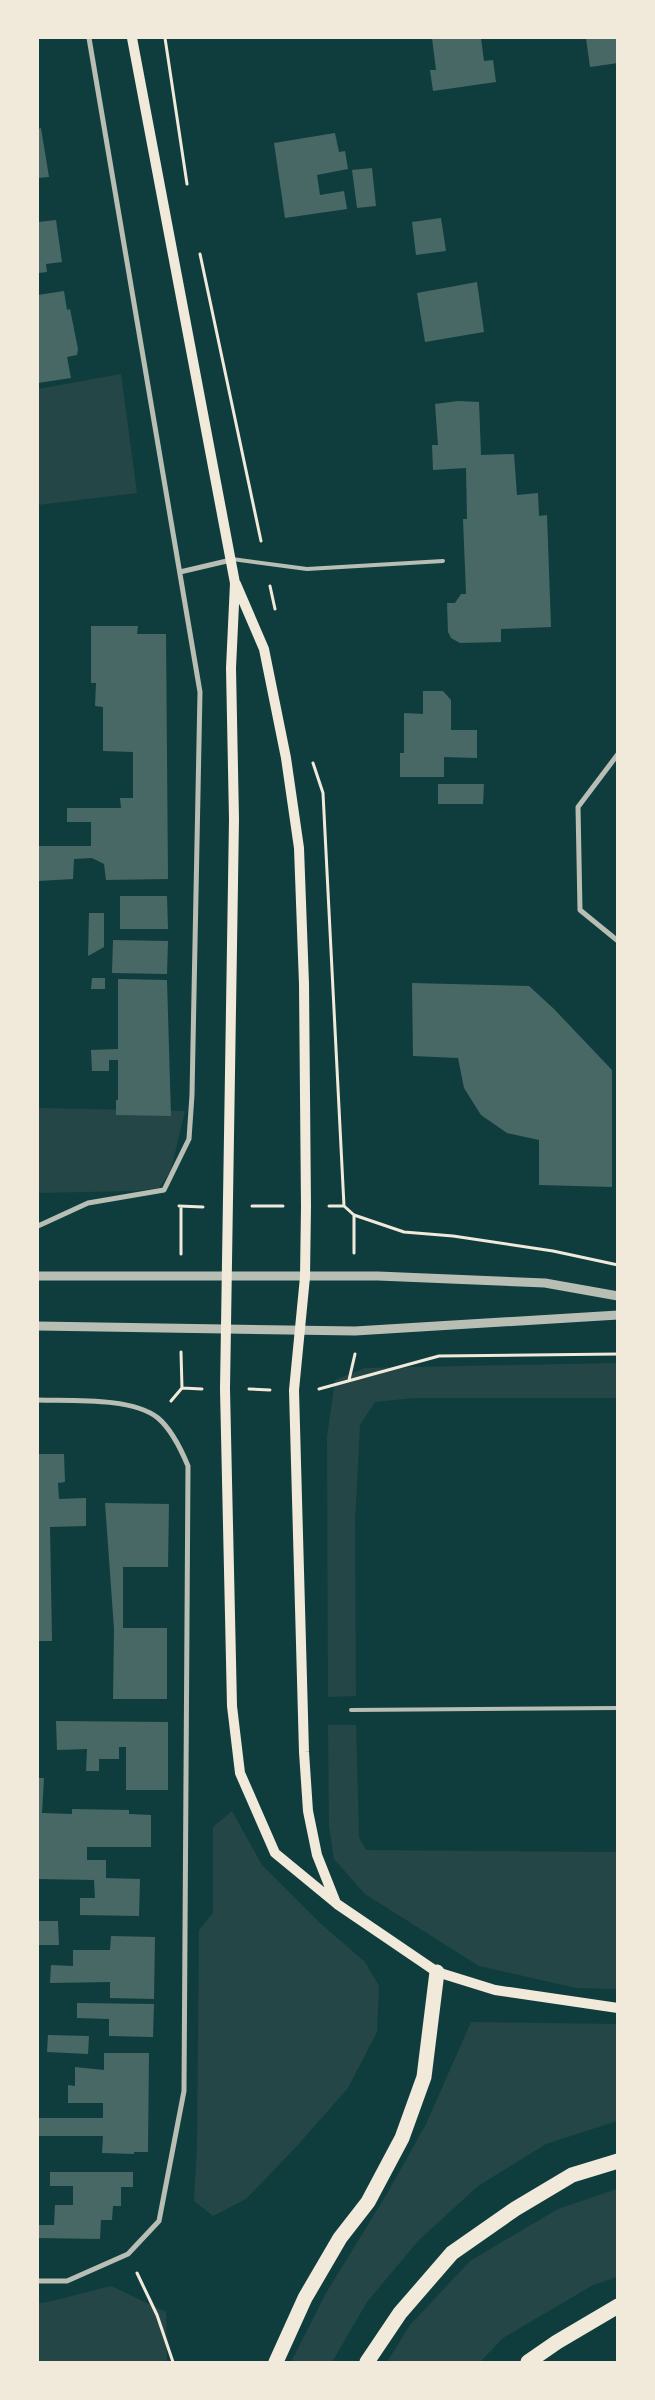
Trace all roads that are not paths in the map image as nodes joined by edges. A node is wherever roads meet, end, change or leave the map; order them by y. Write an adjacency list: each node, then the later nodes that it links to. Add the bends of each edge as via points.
1 (89, 38): 5 (street)
2 (132, 38): 3 (main road)
3 (232, 559): 4 (lane, via 307,569); 5 (street); 6 (main road)
4 (443, 561)
5 (180, 572): 9 (street, via 200,692 189,1139 164,1190 88,1204)
6 (235, 583): 11 (main road, via 231,668 234,818); 12 (main road, via 264,650 286,758 298,848 304,984)
7 (618, 754): 8 (street, via 578,807 580,910)
8 (618, 941)
9 (38, 1226)
10 (38, 1276): 11 (street)
11 (225, 1276): 12 (street); 16 (main road)
12 (305, 1277): 13 (street, via 378,1276 545,1283); 17 (main road)
13 (618, 1296)
14 (618, 1315): 17 (street, via 354,1331)
15 (38, 1326): 16 (street)
16 (225, 1328): 17 (street); 21 (main road, via 232,1706 240,1773 275,1853)
17 (299, 1330): 21 (main road, via 294,1390 304,1752 308,1811 317,1855)
18 (38, 1400): 25 (street, via 124,1403 157,1417 180,1445 188,1466 184,2091 159,2221 128,2254 67,2281)
19 (618, 1708): 20 (lane)
20 (351, 1710)
21 (336, 1904): 22 (main road)
22 (437, 1972): 23 (main road, via 495,1990); 27 (highway, via 424,2077 402,2138 368,2202 340,2238 304,2298)
23 (618, 2008)
24 (618, 2161): 28 (highway, via 572,2175 515,2209 452,2253 400,2312)
25 (38, 2282)
26 (618, 2306): 29 (highway)
27 (276, 2362)
28 (367, 2362)
29 (528, 2362)

